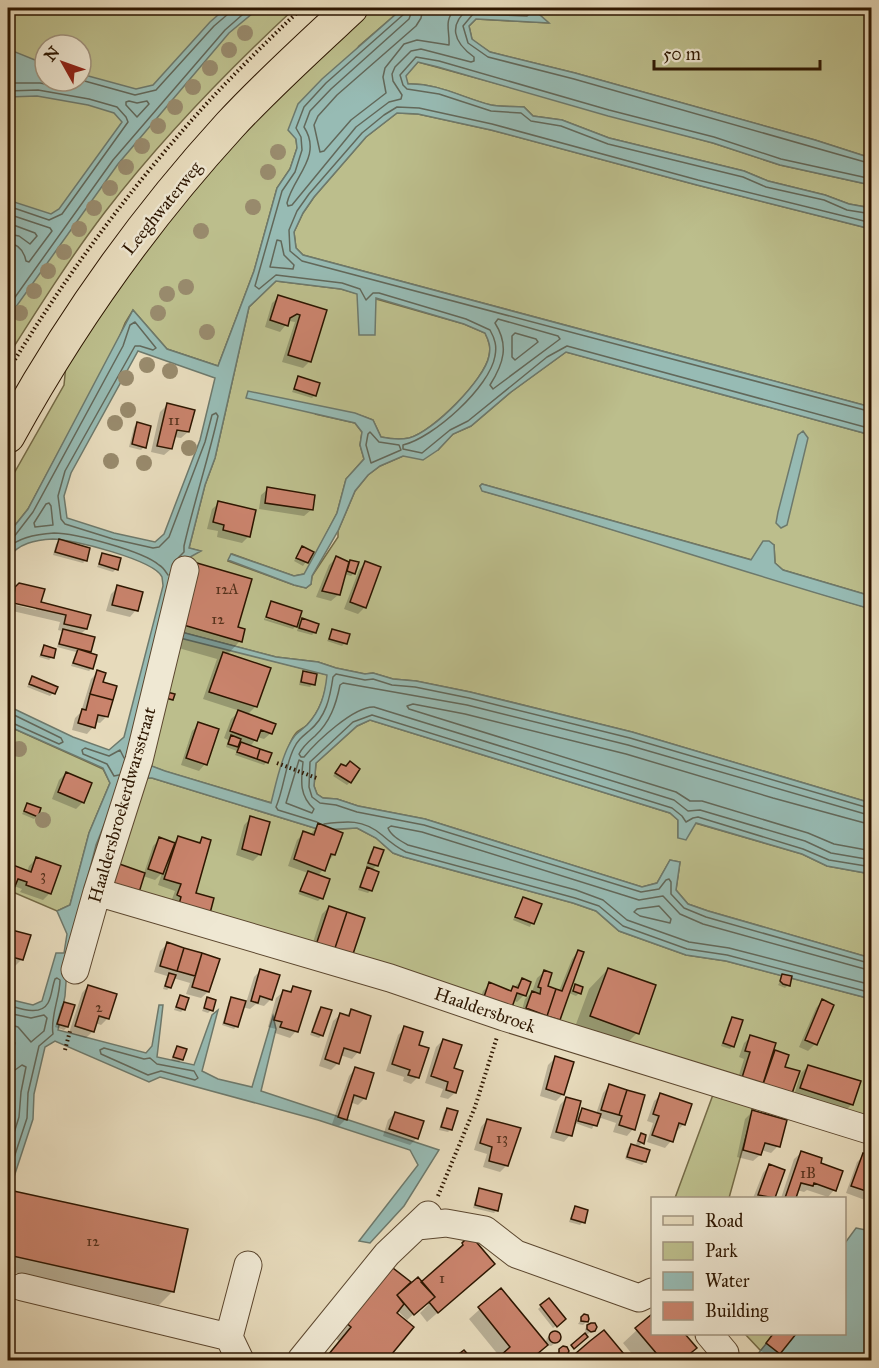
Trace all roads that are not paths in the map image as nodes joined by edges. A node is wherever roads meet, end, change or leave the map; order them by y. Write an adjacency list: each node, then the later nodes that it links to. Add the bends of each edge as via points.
1 (351, 8): 2 (main road, Leeghwaterweg, via 230,125 134,240 78,319)
2 (8, 436)
3 (185, 570): 4 (street, Haaldersbroekerdwarsstraat, via 135,770)
4 (97, 892): 5 (street, Haaldersbroekerdwarsstraat); 6 (street, Haaldersbroek, via 390,978)
5 (75, 970)
6 (872, 1131)
7 (248, 1265): 10 (street)
8 (22, 1287): 10 (street)
9 (651, 1292): 11 (street, via 639,1298 516,1254 485,1230 424,1218 387,1254)
10 (234, 1349)
11 (301, 1360)

